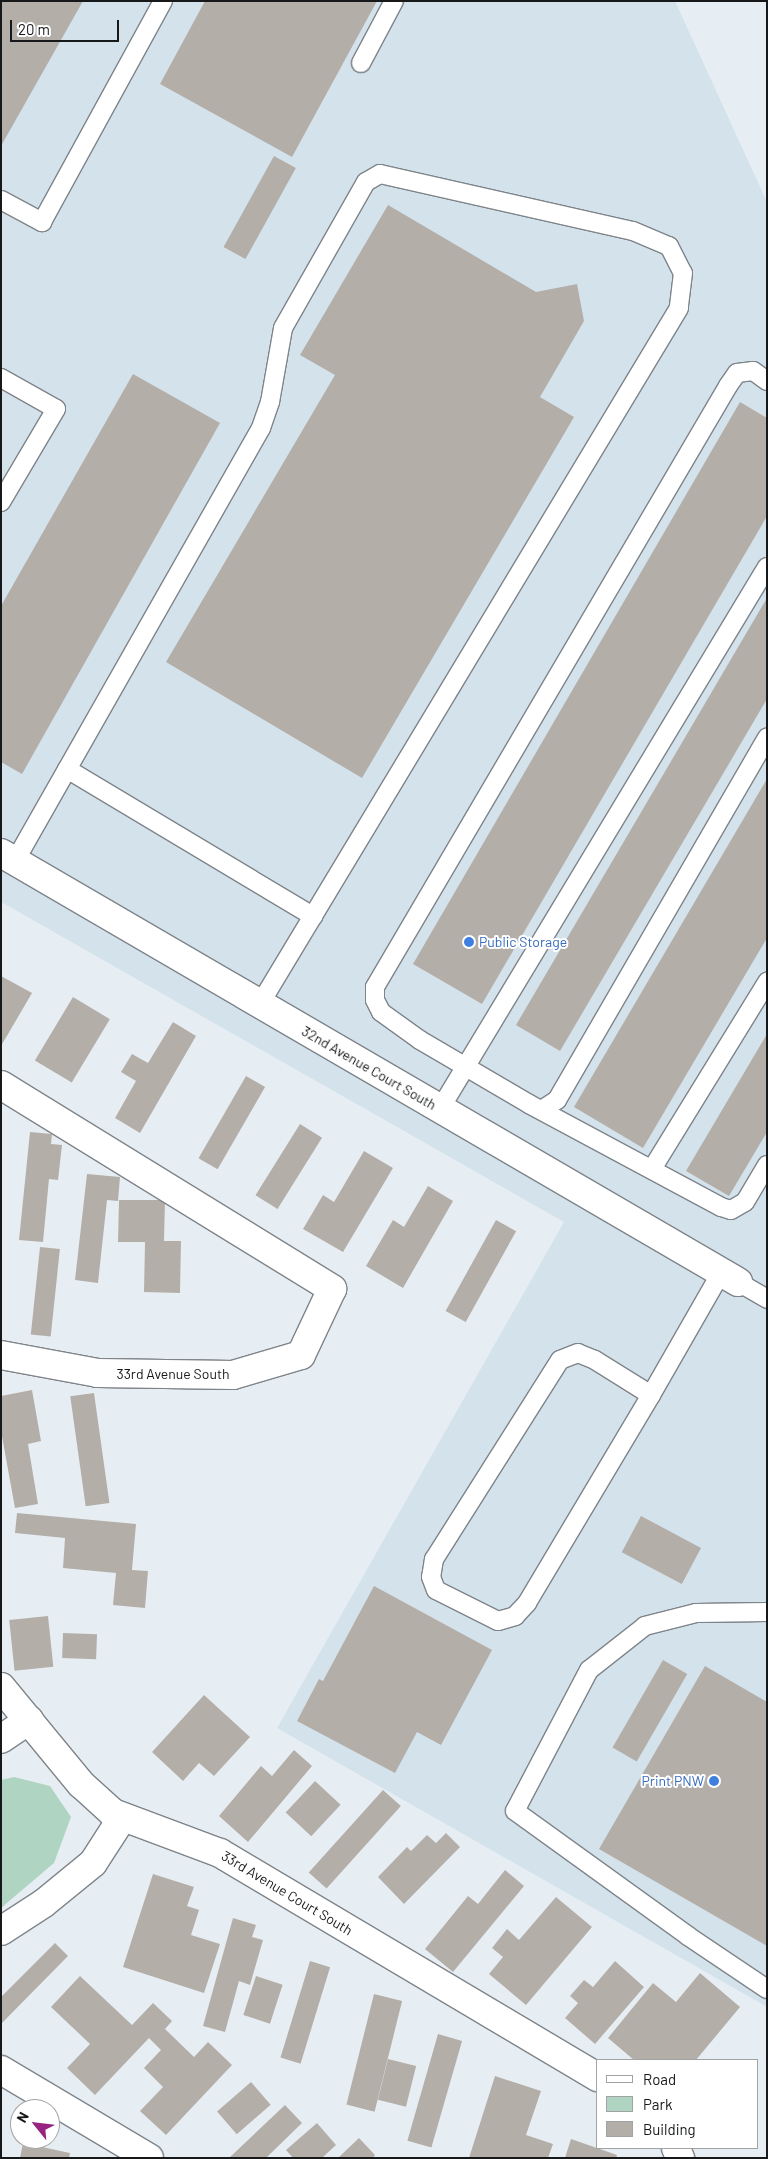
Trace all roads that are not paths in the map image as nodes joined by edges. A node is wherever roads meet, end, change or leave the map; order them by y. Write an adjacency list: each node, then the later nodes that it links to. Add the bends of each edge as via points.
1 (162, 1): 4 (lane, via 42,222)
2 (394, 1): 3 (lane)
3 (361, 63)
4 (1, 200)
5 (1, 378): 7 (lane, via 56,409)
6 (767, 381): 15 (lane, via 752,371 737,372 375,987 375,1000 381,1012)
7 (1, 502)
8 (767, 567): 15 (lane)
9 (767, 738): 18 (lane, via 557,1100)
10 (67, 770): 11 (lane); 12 (lane); 12 (lane, via 262,428 283,328 366,182 380,174 633,231 669,246 683,273 679,308)
11 (8, 857): 14 (street, 32nd Avenue Court South)
12 (313, 916): 14 (lane)
13 (767, 982): 20 (lane)
14 (260, 1004): 17 (street, 32nd Avenue Court South)
15 (465, 1066): 17 (lane); 18 (lane)
16 (1, 1085): 23 (street, 33rd Avenue South, via 332,1289 301,1355 233,1375 98,1373)
17 (440, 1109): 21 (street, 32nd Avenue Court South)
18 (543, 1109): 20 (lane)
19 (767, 1165): 20 (lane, via 745,1202 731,1210)
20 (652, 1169)
21 (729, 1278): 22 (lane); 24 (lane)
22 (767, 1300)
23 (1, 1355)
24 (651, 1395): 24 (lane, via 527,1603 515,1616 498,1621 436,1590 431,1577 434,1559 560,1360 578,1353 586,1356)
25 (767, 1612): 31 (lane, via 696,1612 645,1626 589,1670 515,1811 688,1936)
26 (1, 1687): 27 (street, 33rd Avenue Court South)
27 (29, 1720): 28 (street); 29 (street, 33rd Avenue Court South, via 85,1788)
28 (1, 1739)
29 (122, 1818): 30 (street, via 94,1863 58,1893); 33 (street, 33rd Avenue Court South, via 188,1838 220,1853)
30 (1, 1931)
31 (767, 1988)
32 (1, 2070): 34 (street)
33 (596, 2076)
34 (149, 2158)

